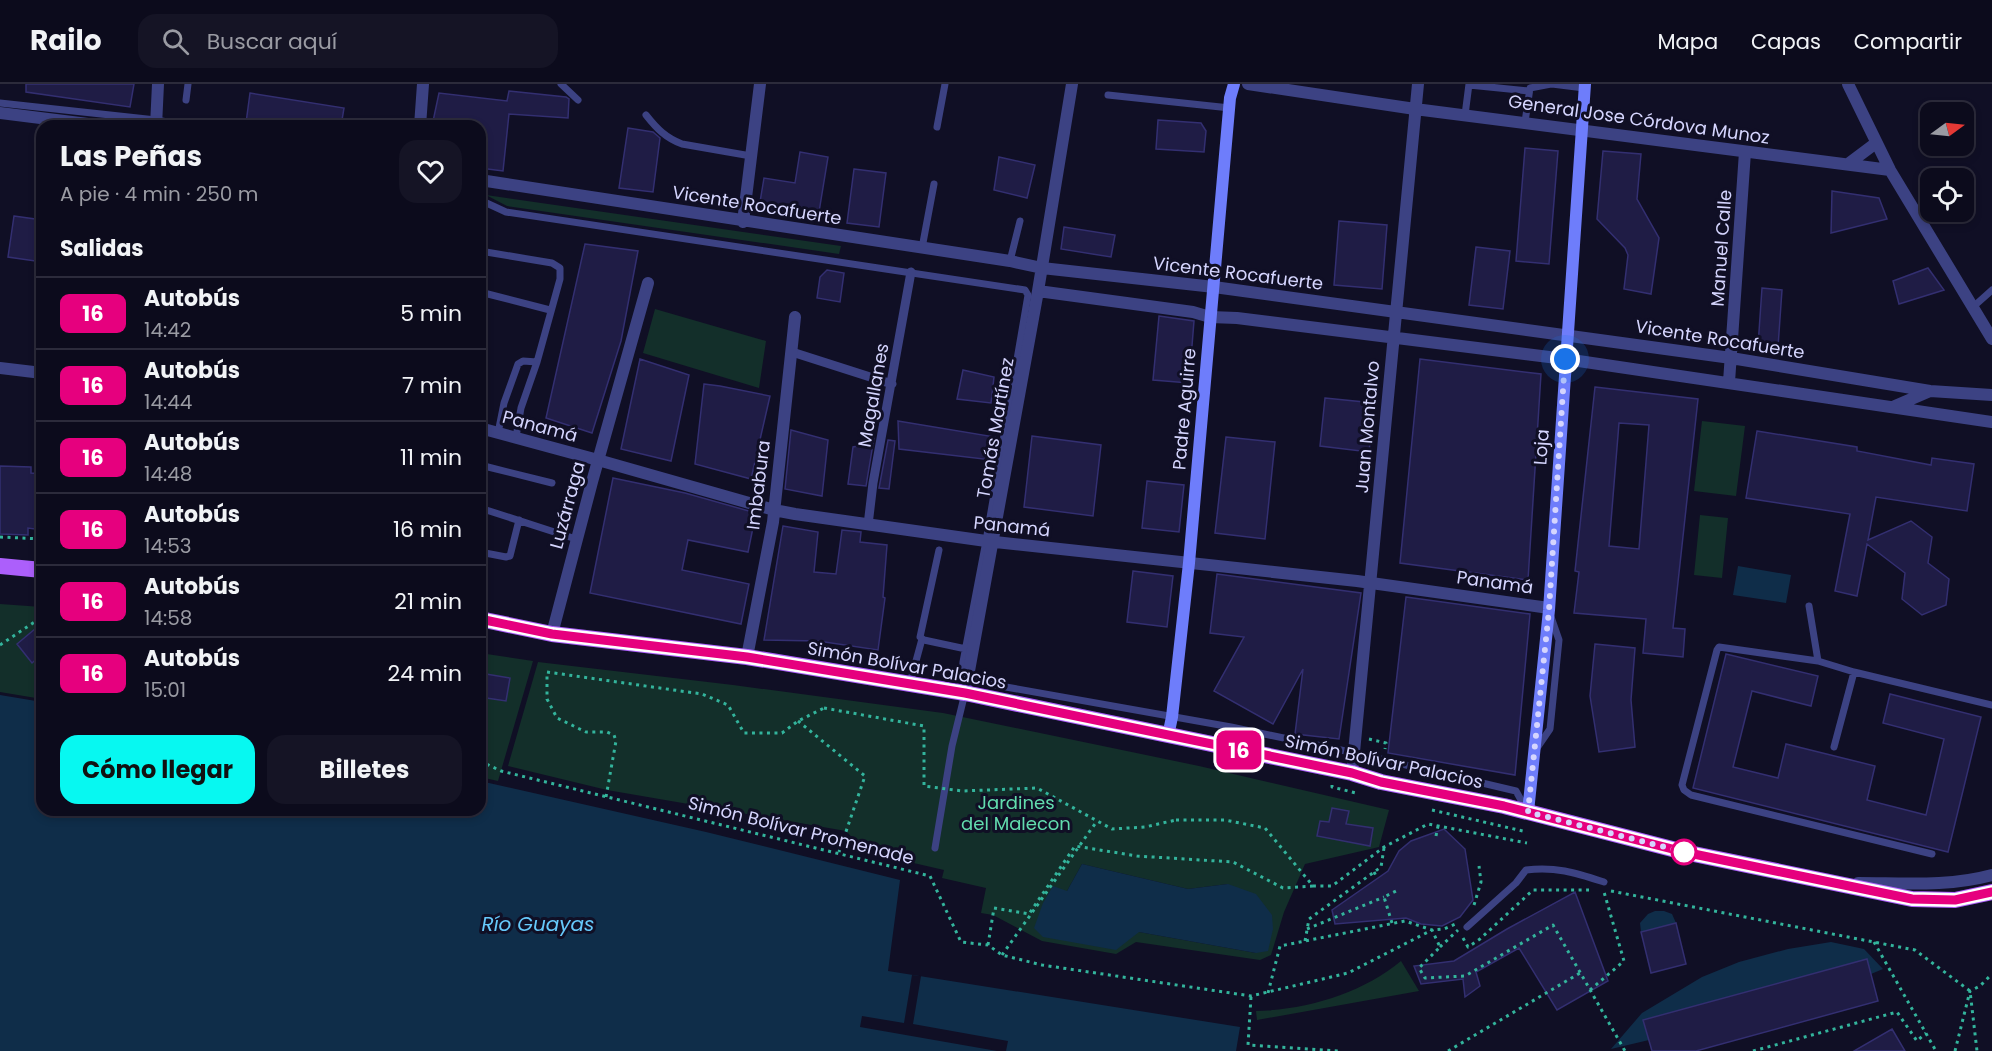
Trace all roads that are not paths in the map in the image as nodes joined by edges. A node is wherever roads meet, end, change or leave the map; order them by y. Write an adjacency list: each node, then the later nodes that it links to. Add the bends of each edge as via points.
1 (158, 84): 27 (street)
2 (188, 84): 17 (lane)
3 (423, 84): 28 (street)
4 (561, 84): 18 (lane)
5 (760, 84): 34 (street)
6 (945, 84): 30 (lane)
7 (1072, 84): 45 (street, Tomás Martínez)
8 (1234, 84): 20 (main road, Padre Aguirre)
9 (1248, 84): 21 (street, General Jose Córdova Munoz)
10 (1418, 84): 21 (street, Juan Montalvo)
11 (1551, 84): 14 (lane); 15 (lane)
12 (1848, 84): 32 (street)
13 (1469, 85): 15 (lane); 24 (lane)
14 (1585, 86): 31 (main road, Loja)
15 (1528, 91): 29 (lane)
16 (1108, 95): 20 (lane)
17 (186, 100)
18 (578, 100)
19 (0, 103): 26 (lane)
20 (1230, 108): 48 (main road, Padre Aguirre)
21 (1415, 109): 24 (street, General Jose Córdova Munoz); 54 (street, Juan Montalvo)
22 (0, 113): 25 (street)
23 (646, 115): 34 (lane, via 658,130 682,144)
24 (1465, 115): 29 (street, General Jose Córdova Munoz)
25 (56, 120)
26 (133, 120)
27 (156, 120)
28 (420, 120)
29 (1525, 122): 31 (street, General Jose Córdova Munoz)
30 (937, 127)
31 (1581, 130): 33 (street, General Jose Córdova Munoz); 57 (main road, Loja)
32 (1876, 142): 35 (street); 36 (street)
33 (1745, 152): 35 (street, General Jose Córdova Munoz); 61 (street, Manuel Calle)
34 (751, 156): 41 (street)
35 (1848, 164): 36 (street, General Jose Córdova Munoz)
36 (1890, 170): 52 (street)
37 (486, 181): 41 (street, Vicente Rocafuerte)
38 (934, 184): 42 (lane)
39 (486, 203): 46 (lane, via 506,212)
40 (1020, 221): 44 (lane)
41 (743, 222): 42 (street, Vicente Rocafuerte)
42 (922, 248): 44 (street, Vicente Rocafuerte)
43 (486, 252): 53 (lane, via 552,263 560,268)
44 (1010, 261): 45 (street, Vicente Rocafuerte)
45 (1042, 268): 48 (street, Vicente Rocafuerte); 50 (street, Tomás Martínez)
46 (911, 272): 67 (street, Magallanes); 83 (lane, via 1020,289 1028,295)
47 (648, 283): 75 (street, Luzárraga)
48 (1214, 287): 54 (street, Vicente Rocafuerte); 55 (main road, Padre Aguirre)
49 (1992, 290): 52 (lane)
50 (1038, 291): 55 (street); 83 (street, Tomás Martínez)
51 (486, 294): 53 (lane)
52 (1973, 307): 59 (street)
53 (550, 310): 63 (lane)
54 (1396, 312): 57 (street, Vicente Rocafuerte); 58 (street, Juan Montalvo)
55 (1210, 316): 58 (street); 86 (main road, Padre Aguirre)
56 (795, 317): 60 (street, Imbabura)
57 (1567, 335): 61 (street, Vicente Rocafuerte); 62 (main road, Loja)
58 (1393, 338): 62 (street); 89 (street, Juan Montalvo)
59 (1992, 339)
60 (792, 352): 67 (street); 79 (street, Imbabura)
61 (1731, 358): 66 (street, Manuel Calle); 68 (street, Vicente Rocafuerte)
62 (1565, 359): 66 (street); 91 (main road, Loja)
63 (537, 362): 73 (lane, via 518,364); 74 (lane, via 521,408)
64 (0, 368): 65 (street)
65 (36, 372)
66 (1729, 382): 70 (street)
67 (892, 384): 81 (street, Magallanes)
68 (1930, 391): 69 (street, Vicente Rocafuerte); 70 (street)
69 (1992, 395)
70 (1894, 407): 71 (street)
71 (1992, 422)
72 (486, 430): 73 (street, Panamá)
73 (498, 433): 74 (street, Panamá)
74 (516, 437): 75 (street, Panamá)
75 (598, 460): 79 (street, Panamá); 82 (street, Luzárraga)
76 (486, 466): 77 (lane)
77 (552, 483)
78 (486, 510): 80 (lane)
79 (774, 510): 81 (street, Panamá); 96 (street, Imbabura)
80 (519, 520): 82 (lane); 85 (lane, via 510,556)
81 (868, 525): 83 (street, Panamá)
82 (576, 539): 93 (street, Luzárraga)
83 (990, 542): 86 (street, Panamá); 95 (lane); 100 (street, Tomás Martínez)
84 (939, 550): 94 (lane)
85 (486, 553)
86 (1189, 563): 89 (street, Panamá); 102 (main road, Padre Aguirre)
87 (0, 566): 88 (main road)
88 (36, 569)
89 (1370, 583): 91 (street, Panamá); 105 (street, Juan Montalvo)
90 (1809, 606): 97 (lane)
91 (1549, 609): 107 (main road, Loja)
92 (486, 620): 93 (main road, Simón Bolívar Palacios)
93 (552, 634): 96 (main road, Simón Bolívar Palacios)
94 (922, 639): 95 (lane); 99 (lane)
95 (966, 649): 100 (lane, via 962,675)
96 (747, 657): 99 (main road, Simón Bolívar Palacios)
97 (1818, 661): 98 (lane); 109 (lane, via 1719,647 1682,785 1684,790 1691,795)
98 (1854, 672): 101 (lane); 104 (lane)
99 (910, 684): 100 (main road, Simón Bolívar Palacios)
100 (967, 687): 102 (lane); 103 (main road, Simón Bolívar Palacios); 108 (lane, Tomás Martínez, via 952,746)
101 (1992, 705)
102 (1172, 717): 103 (main road, Padre Aguirre); 105 (lane)
103 (1168, 736): 106 (main road, Simón Bolívar Palacios)
104 (1834, 747)
105 (1355, 753): 106 (street, Juan Montalvo); 107 (lane, via 1516,790)
106 (1352, 773): 107 (main road, Simón Bolívar Palacios)
107 (1528, 812): 112 (main road, Simón Bolívar Palacios, via 1684,852)
108 (935, 848)
109 (1932, 854)
110 (1992, 875): 112 (street, via 1917,884)
111 (1604, 882): 114 (lane, via 1545,867 1526,870 1516,883)
112 (1836, 883): 113 (main road, Simón Bolívar Palacios, via 1940,901)
113 (1992, 892)
114 (1464, 924)

